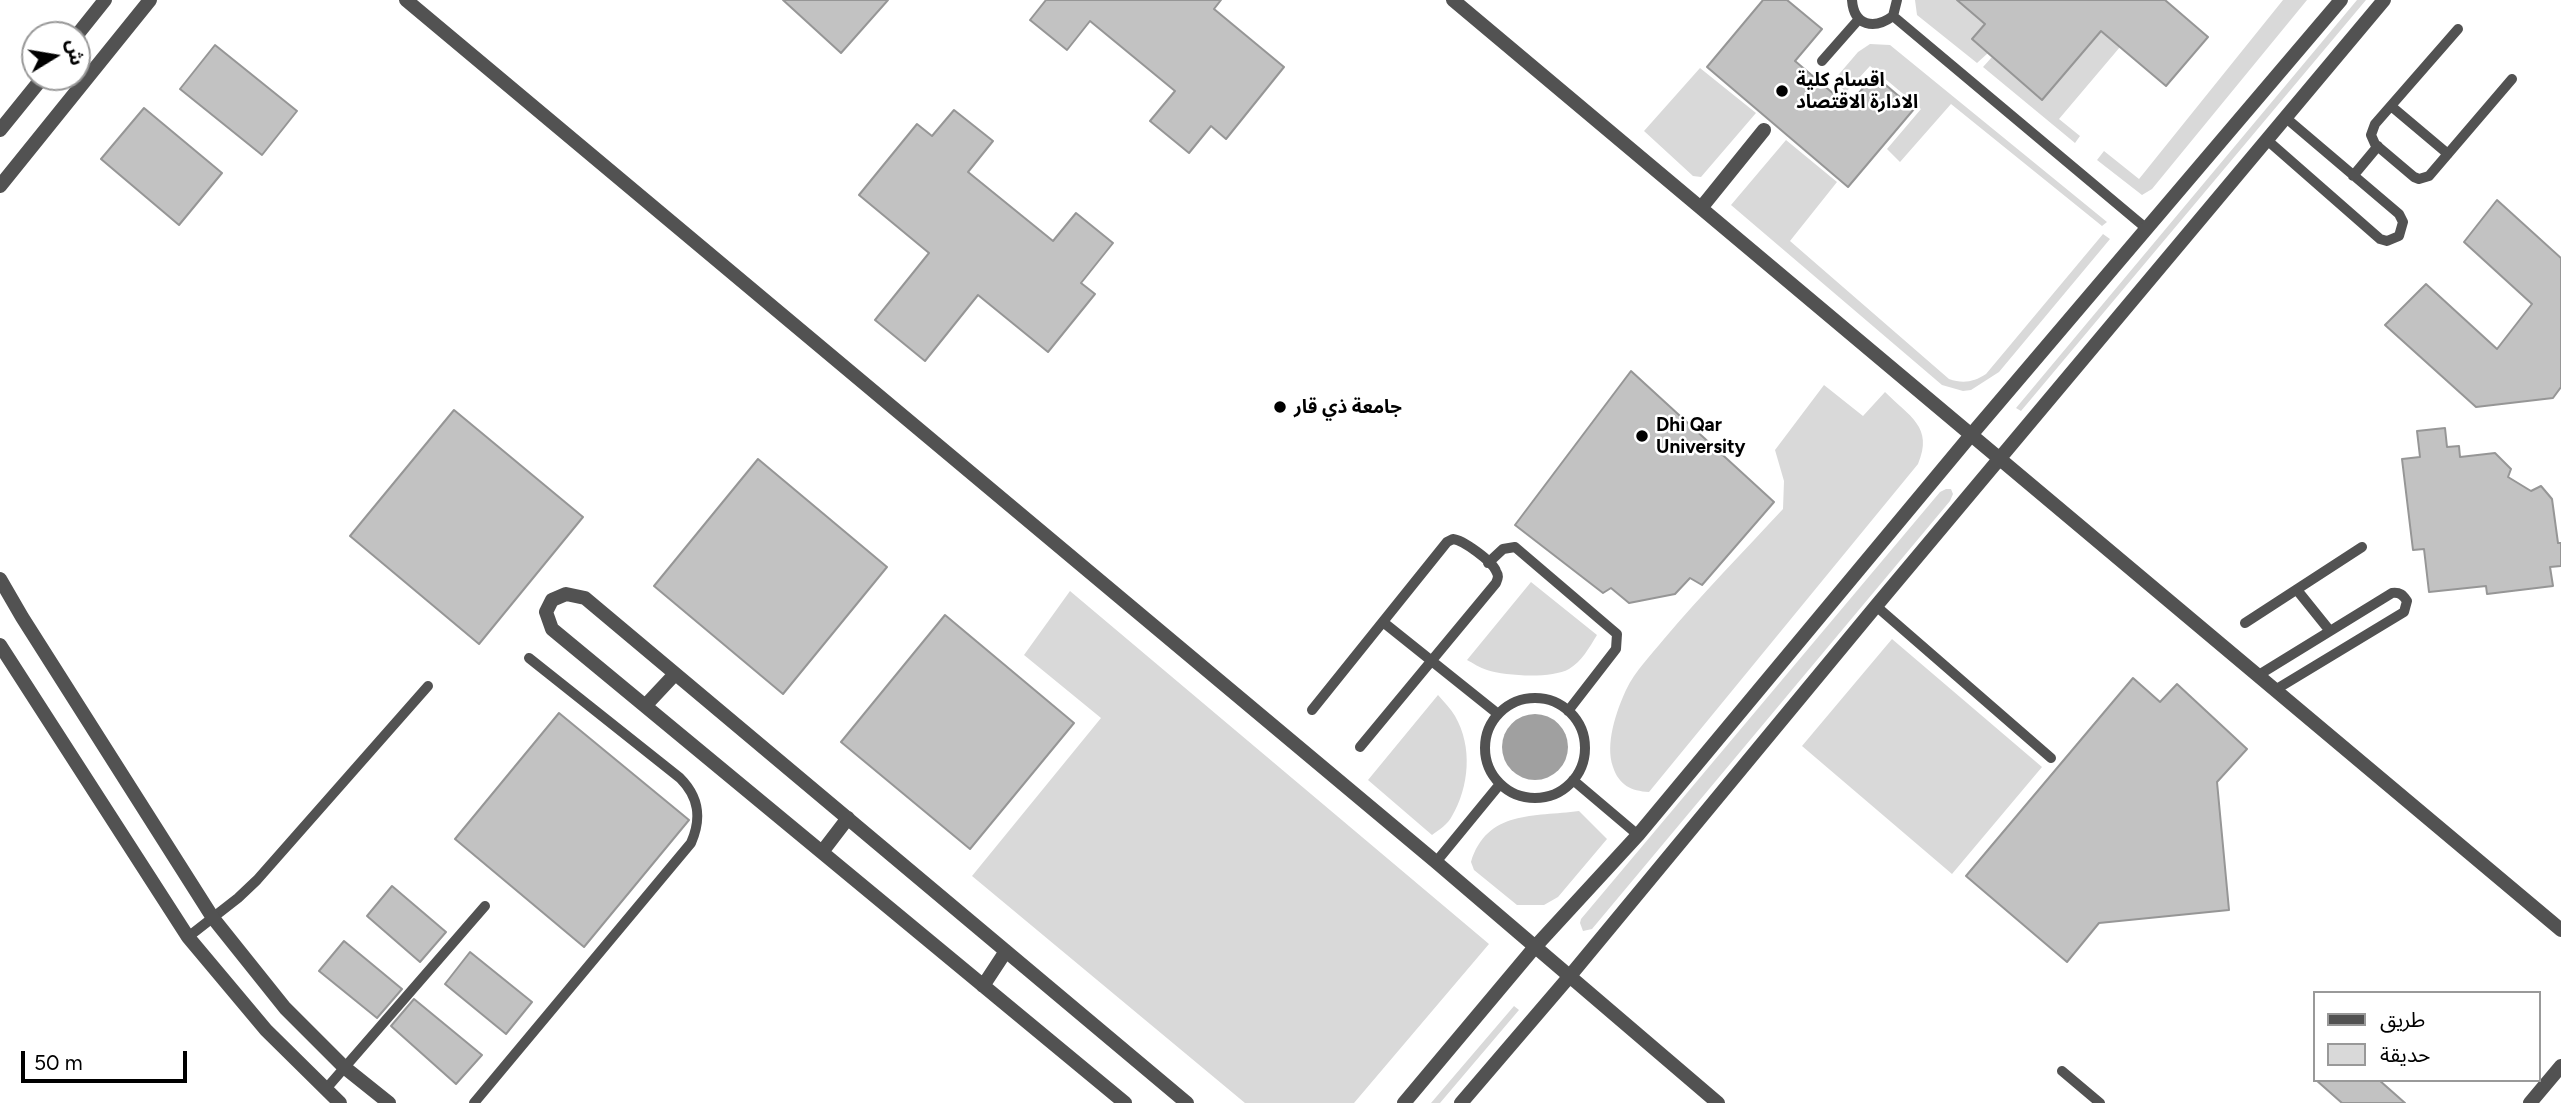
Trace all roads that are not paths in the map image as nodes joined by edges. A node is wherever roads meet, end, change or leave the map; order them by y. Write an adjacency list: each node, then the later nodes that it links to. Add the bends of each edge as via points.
1 (105, 0): 11 (street)
2 (150, 0): 24 (street)
3 (406, 0): 55 (street)
4 (1453, 0): 25 (street)
5 (1852, 0): 10 (lane)
6 (1896, 0): 9 (lane)
7 (2341, 0): 26 (street)
8 (2384, 0): 17 (street)
9 (1893, 16): 10 (lane, via 1883,24 1870,25); 26 (lane)
10 (1859, 19): 13 (lane)
11 (88, 21)
12 (2458, 29): 16 (lane)
13 (1822, 61)
14 (2512, 79): 22 (lane)
15 (32, 91): 18 (street)
16 (2391, 106): 21 (lane, via 2372,129 2372,140); 22 (lane)
17 (2286, 118): 20 (street); 23 (lane)
18 (0, 130)
19 (1764, 130): 25 (street)
20 (2267, 140): 23 (lane, via 2380,239 2394,240 2403,229 2399,214); 28 (street)
21 (2378, 146): 22 (lane, via 2419,178 2429,176); 23 (lane)
22 (2448, 154)
23 (2353, 176)
24 (0, 186)
25 (1701, 208): 27 (street)
26 (2147, 229): 27 (street)
27 (1971, 435): 28 (street); 53 (street)
28 (1999, 459): 33 (street); 41 (street)
29 (2362, 547): 32 (lane)
30 (1488, 563): 34 (lane, via 1459,540 1447,542); 39 (lane, via 1497,572 1496,583); 46 (lane, via 1503,549 1515,547 1617,634 1616,649)
31 (0, 579): 57 (street)
32 (2297, 590): 35 (lane); 36 (lane)
33 (1876, 606): 49 (lane); 62 (street)
34 (1382, 622): 39 (lane); 45 (lane)
35 (2245, 623)
36 (2330, 631): 41 (lane); 43 (lane, via 2392,593 2407,601 2404,612)
37 (0, 645): 59 (street)
38 (529, 658): 70 (lane, via 680,778 695,797 698,821 691,843)
39 (1431, 660): 47 (lane); 48 (lane)
40 (676, 674): 44 (street); 44 (street, via 585,598 566,594 552,600 546,612 552,629); 52 (street)
41 (2257, 676): 43 (street)
42 (428, 686): 57 (lane, via 257,880)
43 (2275, 690): 58 (street)
44 (645, 706): 54 (street)
45 (1312, 710)
46 (1568, 711): 47 (lane, via 1540,698 1510,704); 50 (lane, via 1584,745 1581,767)
47 (1498, 714): 51 (lane, via 1485,741 1491,772)
48 (1360, 747)
49 (2051, 758)
50 (1573, 780): 51 (lane, via 1561,791 1529,798); 53 (lane)
51 (1500, 784): 55 (lane)
52 (848, 818): 54 (street); 61 (street)
53 (1638, 835): 60 (street)
54 (822, 852): 63 (street)
55 (1436, 862): 60 (street)
56 (485, 906): 65 (lane)
57 (213, 918): 59 (lane); 65 (street, via 285,1008)
58 (2561, 930)
59 (188, 937): 67 (street, via 266,1030)
60 (1534, 948): 62 (street); 73 (street)
61 (1006, 951): 63 (street); 72 (street)
62 (1569, 977): 74 (street); 75 (street)
63 (983, 986): 71 (street)
64 (2561, 1066): 77 (street)
65 (344, 1068): 67 (lane); 69 (street)
66 (2062, 1071): 76 (lane)
67 (325, 1090): 68 (street)
68 (340, 1103)
69 (389, 1103)
70 (474, 1103)
71 (1125, 1103)
72 (1187, 1103)
73 (1404, 1103)
74 (1461, 1103)
75 (1718, 1103)
76 (2100, 1103)
77 (2530, 1103)

